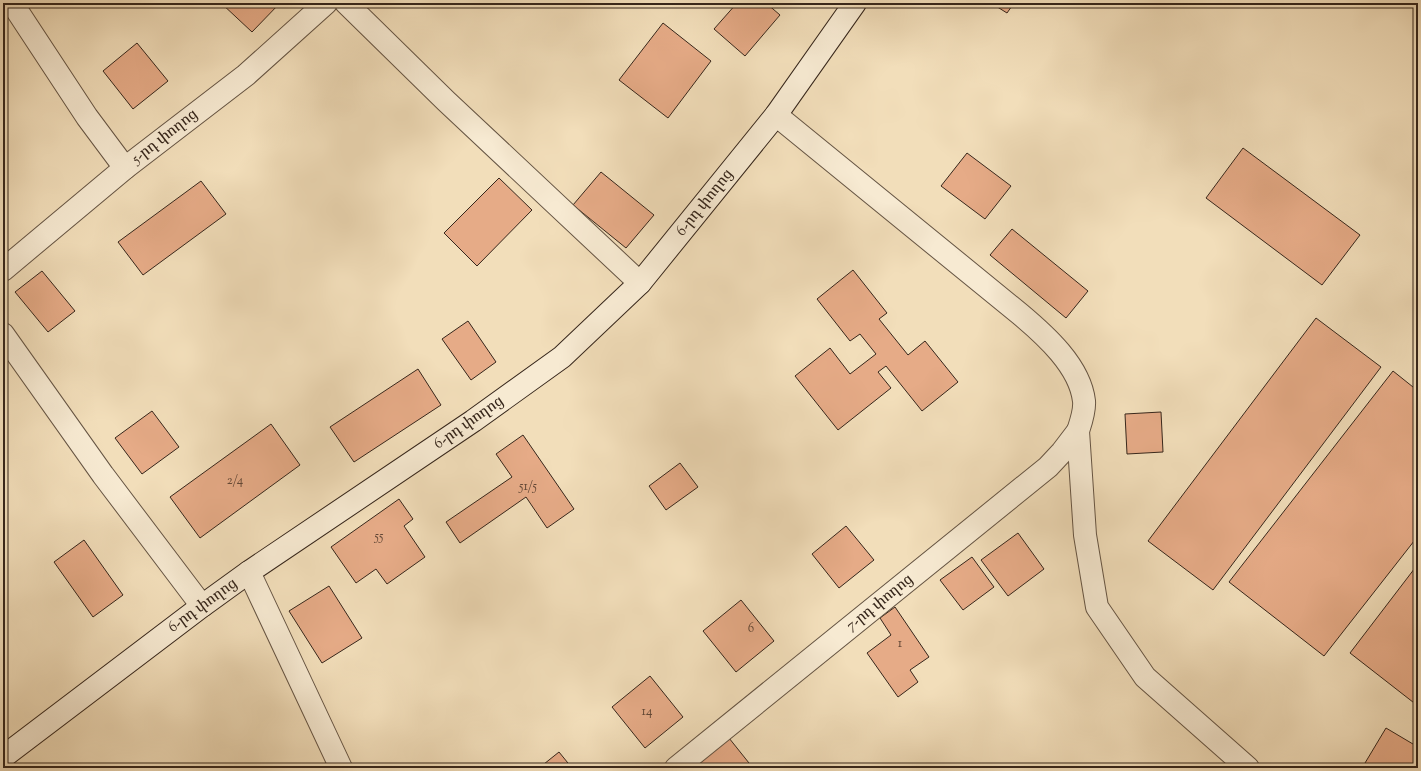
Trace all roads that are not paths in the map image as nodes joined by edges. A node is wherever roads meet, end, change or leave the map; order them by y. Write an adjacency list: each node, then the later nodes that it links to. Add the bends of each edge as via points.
1 (12, 3): 6 (street, via 87,117)
2 (326, 3): 6 (street, 5-րդ փողոց, via 246,75)
3 (346, 3): 8 (street)
4 (855, 3): 5 (street, 6-րդ փողոց)
5 (776, 115): 8 (street, 6-րդ փողոց); 10 (street, via 1047,337 1066,360 1079,384 1084,401 1083,418)
6 (125, 168): 7 (street, 5-րդ փողոց)
7 (3, 270)
8 (640, 283): 11 (street, 6-րդ փողոց, via 562,357 473,421)
9 (3, 334): 12 (street, via 103,475)
10 (1078, 431): 15 (street, 7-րդ փողոց, via 1048,467); 16 (street, via 1085,535 1097,607 1145,677)
11 (249, 572): 12 (street, 6-րդ փողոց); 14 (street)
12 (202, 606): 13 (street, 6-րդ փողոց)
13 (3, 758)
14 (340, 768)
15 (676, 768)
16 (1248, 768)

